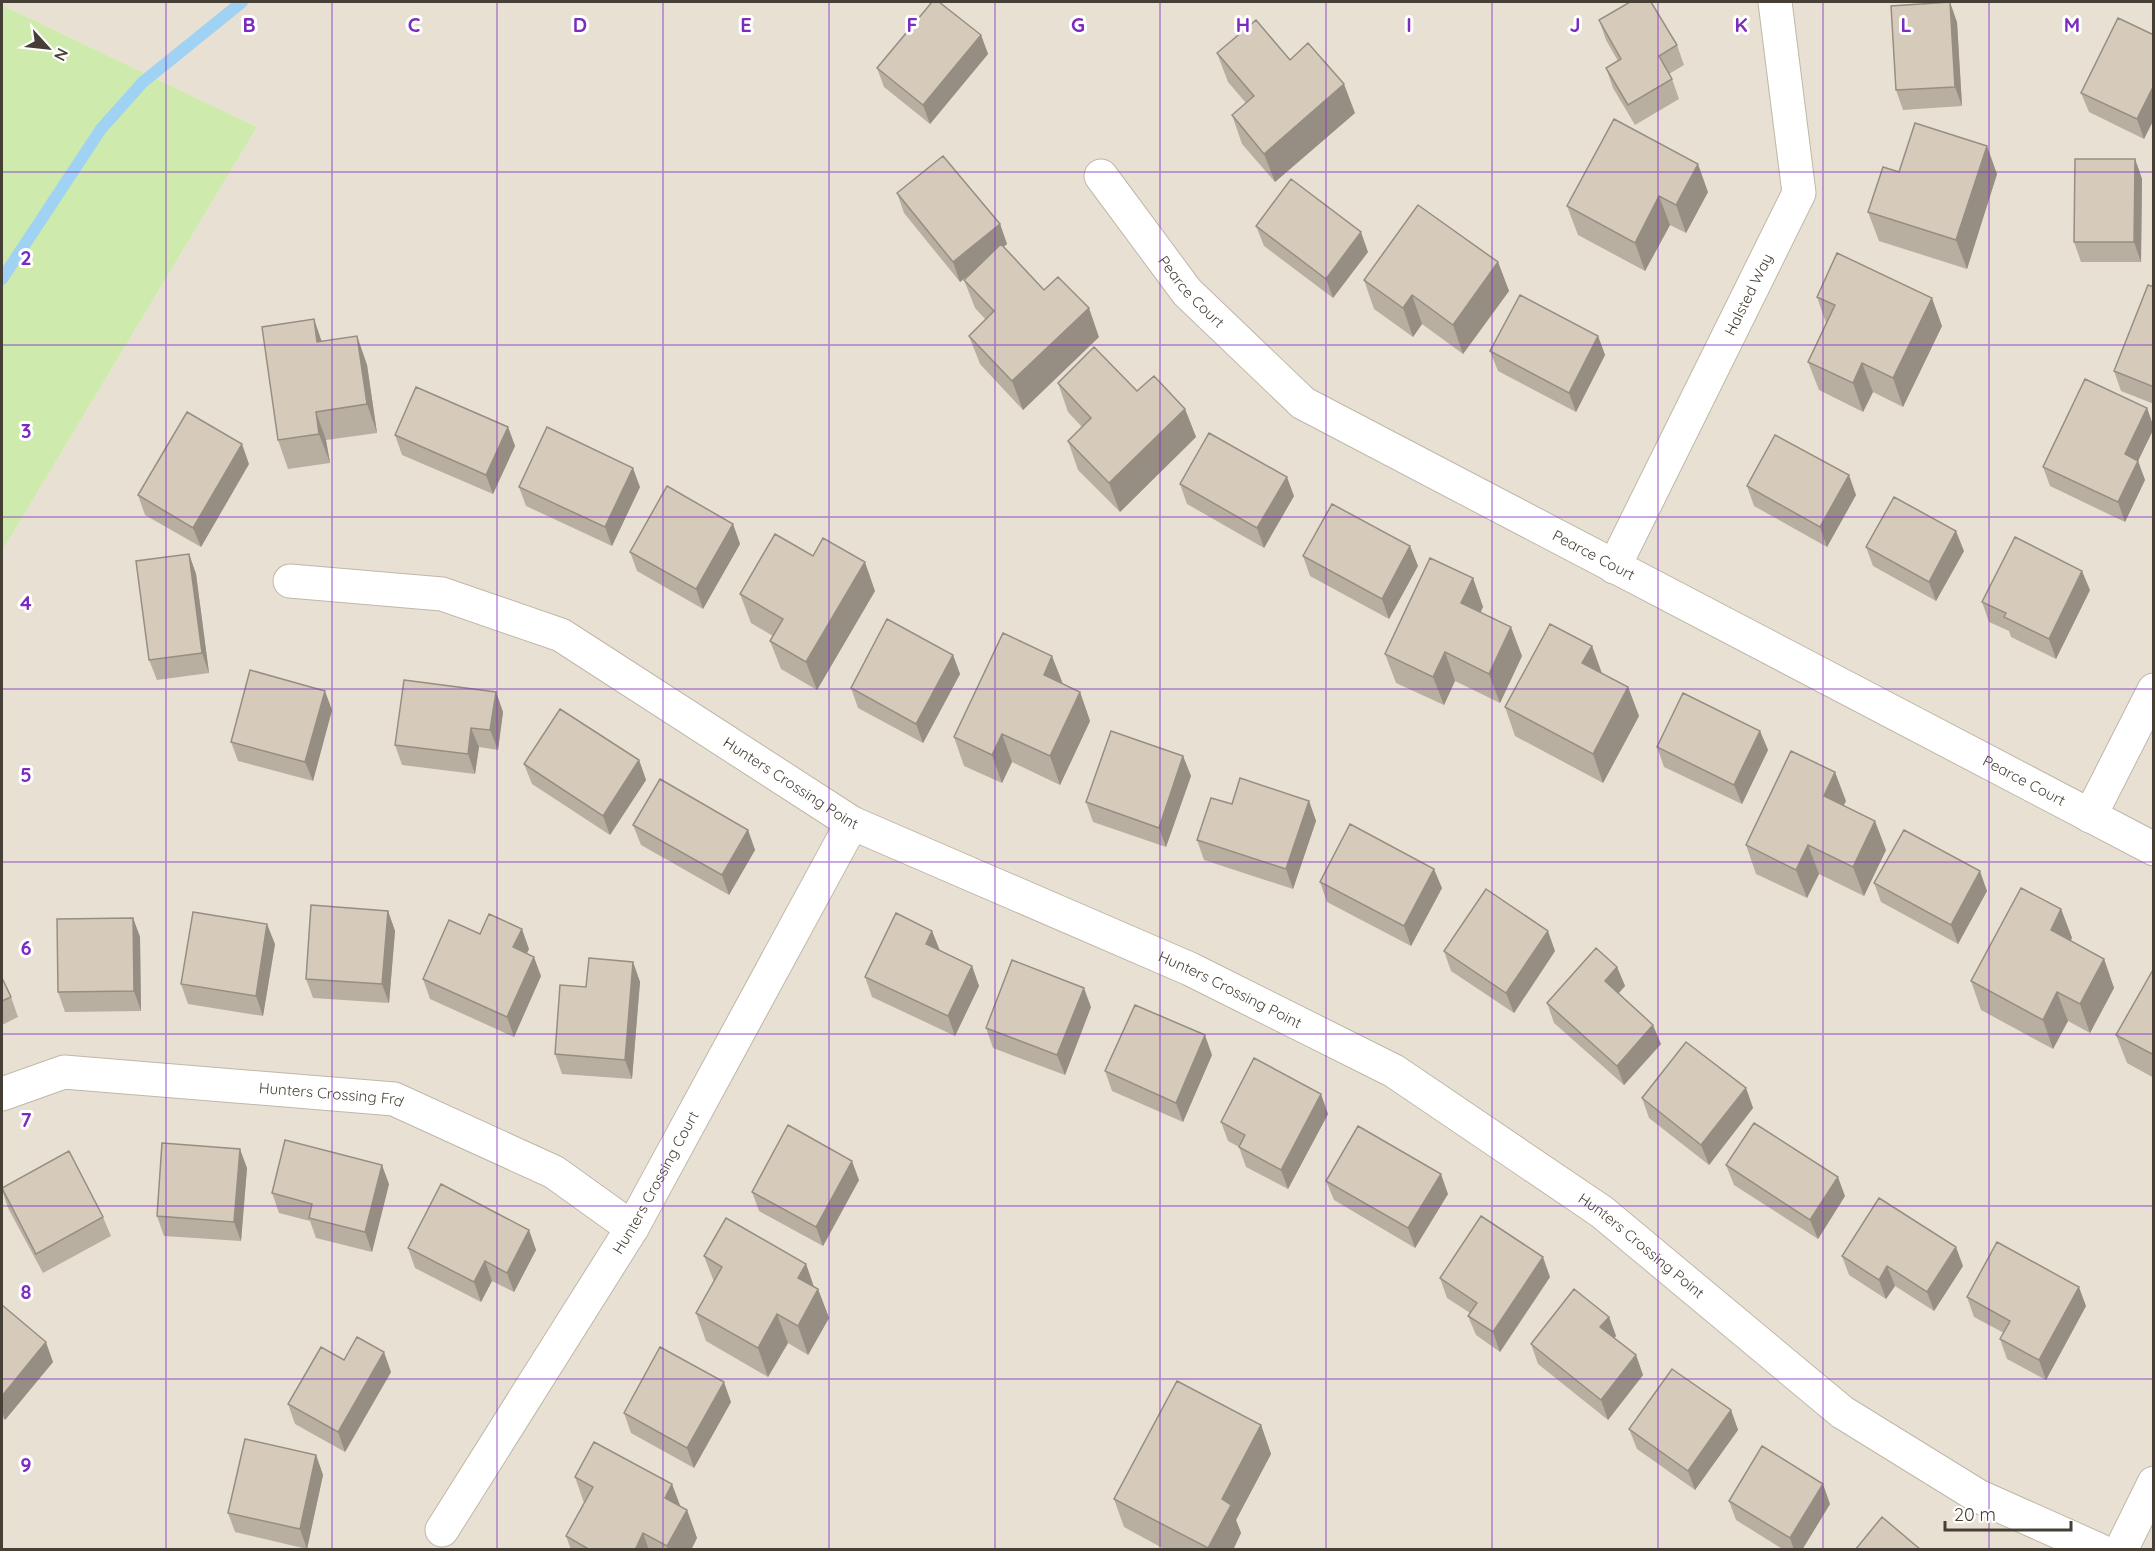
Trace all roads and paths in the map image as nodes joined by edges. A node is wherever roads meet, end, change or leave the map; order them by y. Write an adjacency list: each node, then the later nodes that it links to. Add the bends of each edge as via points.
1 (1775, 2): 3 (street, Halsted Way, via 1799,194)
2 (1101, 176): 3 (street, Pearce Court, via 1187,292 1303,403)
3 (1614, 567): 6 (street, Pearce Court)
4 (290, 581): 7 (street, Hunters Crossing Point, via 442,594 561,635)
5 (2154, 690): 6 (street)
6 (2090, 816): 8 (street, Pearce Court)
7 (852, 823): 10 (street, Hunters Crossing Court); 13 (street, Hunters Crossing Point, via 1190,969 1395,1071 1602,1212 1842,1412 1978,1496)
8 (2154, 849)
9 (2, 1094): 10 (street, Hunters Crossing Frd, via 64,1072 394,1099 554,1172)
10 (632, 1228): 12 (street, Hunters Crossing Court)
11 (2154, 1483): 14 (street)
12 (442, 1530)
13 (2100, 1550)
14 (2121, 1550)

